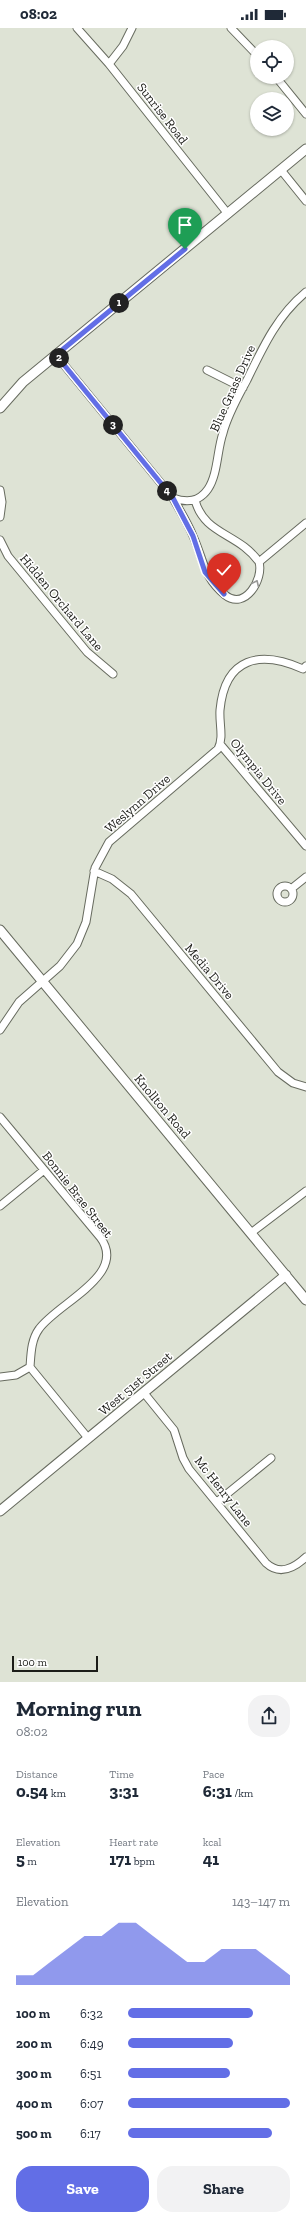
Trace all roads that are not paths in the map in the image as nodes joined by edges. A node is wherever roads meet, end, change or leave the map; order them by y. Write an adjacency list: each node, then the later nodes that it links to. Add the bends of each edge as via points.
1 (77, 28): 5 (street, Sunrise Road)
2 (132, 28): 5 (street, via 123,46)
3 (231, 28): 4 (street)
4 (250, 48)
5 (109, 64): 11 (street, Sunrise Road)
6 (282, 84): 7 (street)
7 (306, 114)
8 (306, 149): 9 (street)
9 (281, 170): 10 (street); 11 (street)
10 (306, 201)
11 (228, 214): 13 (street)
12 (306, 292): 15 (street, Blue Grass Drive, via 278,322)
13 (56, 355): 16 (street, via 20,385); 18 (street)
14 (206, 370): 15 (street)
15 (243, 388): 19 (street, Blue Grass Drive, via 226,424 212,481 205,492)
16 (0, 408)
17 (0, 490): 20 (street)
18 (173, 498): 19 (street); 23 (street, one-way to 23, via 193,536 205,572 226,596 240,599 253,590 260,574)
19 (195, 500): 23 (street, via 205,522 232,537)
20 (0, 517)
21 (306, 523): 23 (street)
22 (0, 540): 25 (street, Hidden Orchard Lane, via 8,556 87,652)
23 (259, 562)
24 (305, 669): 26 (street, Olympia Drive, via 284,662 254,659 239,666 229,679 221,705)
25 (112, 674)
26 (220, 744): 27 (street, Olympia Drive); 28 (street, Weslynn Drive, via 214,754 115,836 100,856)
27 (306, 846)
28 (94, 871): 32 (street, Weslynn Drive, via 86,922 80,939 64,962); 34 (street, Media Drive, via 112,879 131,894 278,1072 294,1083)
29 (306, 877): 30 (street)
30 (291, 889)
31 (0, 930): 32 (street, Knollton Road)
32 (42, 980): 33 (street, Weslynn Drive, via 17,1004); 39 (street, Knollton Road)
33 (0, 1030)
34 (306, 1087)
35 (0, 1117): 36 (street, Bonnie Brae Street)
36 (44, 1170): 38 (street); 42 (street, Bonnie Brae Street, via 101,1239 105,1246 106,1259 99,1276 39,1329 32,1344)
37 (306, 1191): 39 (street)
38 (0, 1206)
39 (251, 1233): 40 (street, Knollton Road)
40 (286, 1275): 41 (street, Knollton Road); 44 (street, West 51st Street)
41 (306, 1300)
42 (30, 1367): 43 (street, via 16,1375); 45 (street)
43 (0, 1377)
44 (144, 1393): 45 (street, West 51st Street); 47 (street, Mc Henry Lane, via 174,1430 187,1466)
45 (88, 1438): 48 (street, West 51st Street)
46 (271, 1458): 47 (street)
47 (217, 1502): 49 (street, Mc Henry Lane, via 272,1568 287,1570)
48 (0, 1510)
49 (306, 1557)

